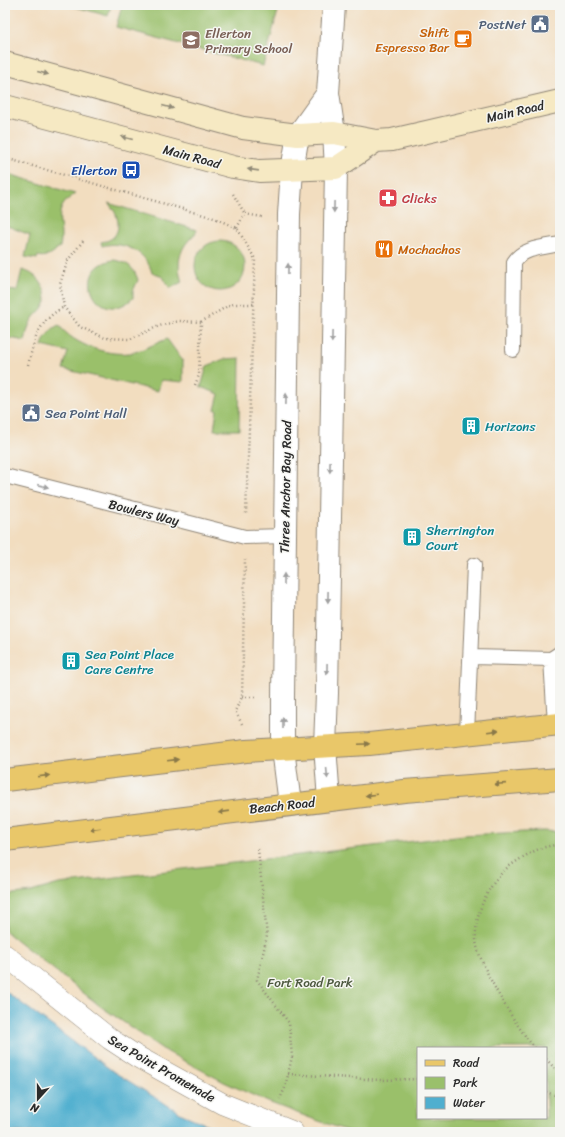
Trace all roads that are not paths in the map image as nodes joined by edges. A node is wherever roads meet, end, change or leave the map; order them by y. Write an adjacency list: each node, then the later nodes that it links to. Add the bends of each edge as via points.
1 (334, 5): 3 (street)
2 (5, 63): 7 (main road, Main Road, one-way to 7, via 243,128)
3 (328, 93): 6 (street); 7 (street)
4 (560, 101): 8 (main road, Main Road, via 392,140)
5 (5, 106): 10 (main road, Main Road, one-way to 5, via 259,171 233,167)
6 (334, 134): 7 (main road, Main Road); 8 (main road, Main Road); 9 (street)
7 (298, 135): 10 (street, Three Anchor Bay Road)
8 (376, 141): 9 (main road, Main Road)
9 (336, 168): 10 (main road, Main Road); 20 (street, one-way to 20)
10 (292, 170): 14 (street, Three Anchor Bay Road, one-way to 10, via 288,222)
11 (560, 244): 12 (lane, via 517,256 514,262)
12 (513, 350)
13 (5, 476): 14 (lane, Bowlers Way, one-way to 14, via 245,537)
14 (284, 536): 21 (street, Three Anchor Bay Road, one-way to 14)
15 (474, 564): 17 (lane)
16 (555, 656): 17 (lane); 18 (lane)
17 (470, 657): 19 (lane)
18 (558, 724): 19 (main road, one-way to 18)
19 (467, 734): 20 (main road, one-way to 19)
20 (325, 746): 21 (main road); 24 (street, one-way to 24)
21 (283, 749): 23 (main road, one-way to 21, via 246,751); 25 (street, Three Anchor Bay Road)
22 (560, 779): 24 (main road, Beach Road, one-way to 24, via 404,791)
23 (5, 780)
24 (329, 800): 25 (main road, Beach Road)
25 (290, 804): 26 (main road, Beach Road, one-way to 26)
26 (5, 840)
27 (5, 955): 28 (street, Sea Point Promenade, via 110,1040 223,1104)
28 (293, 1132)

